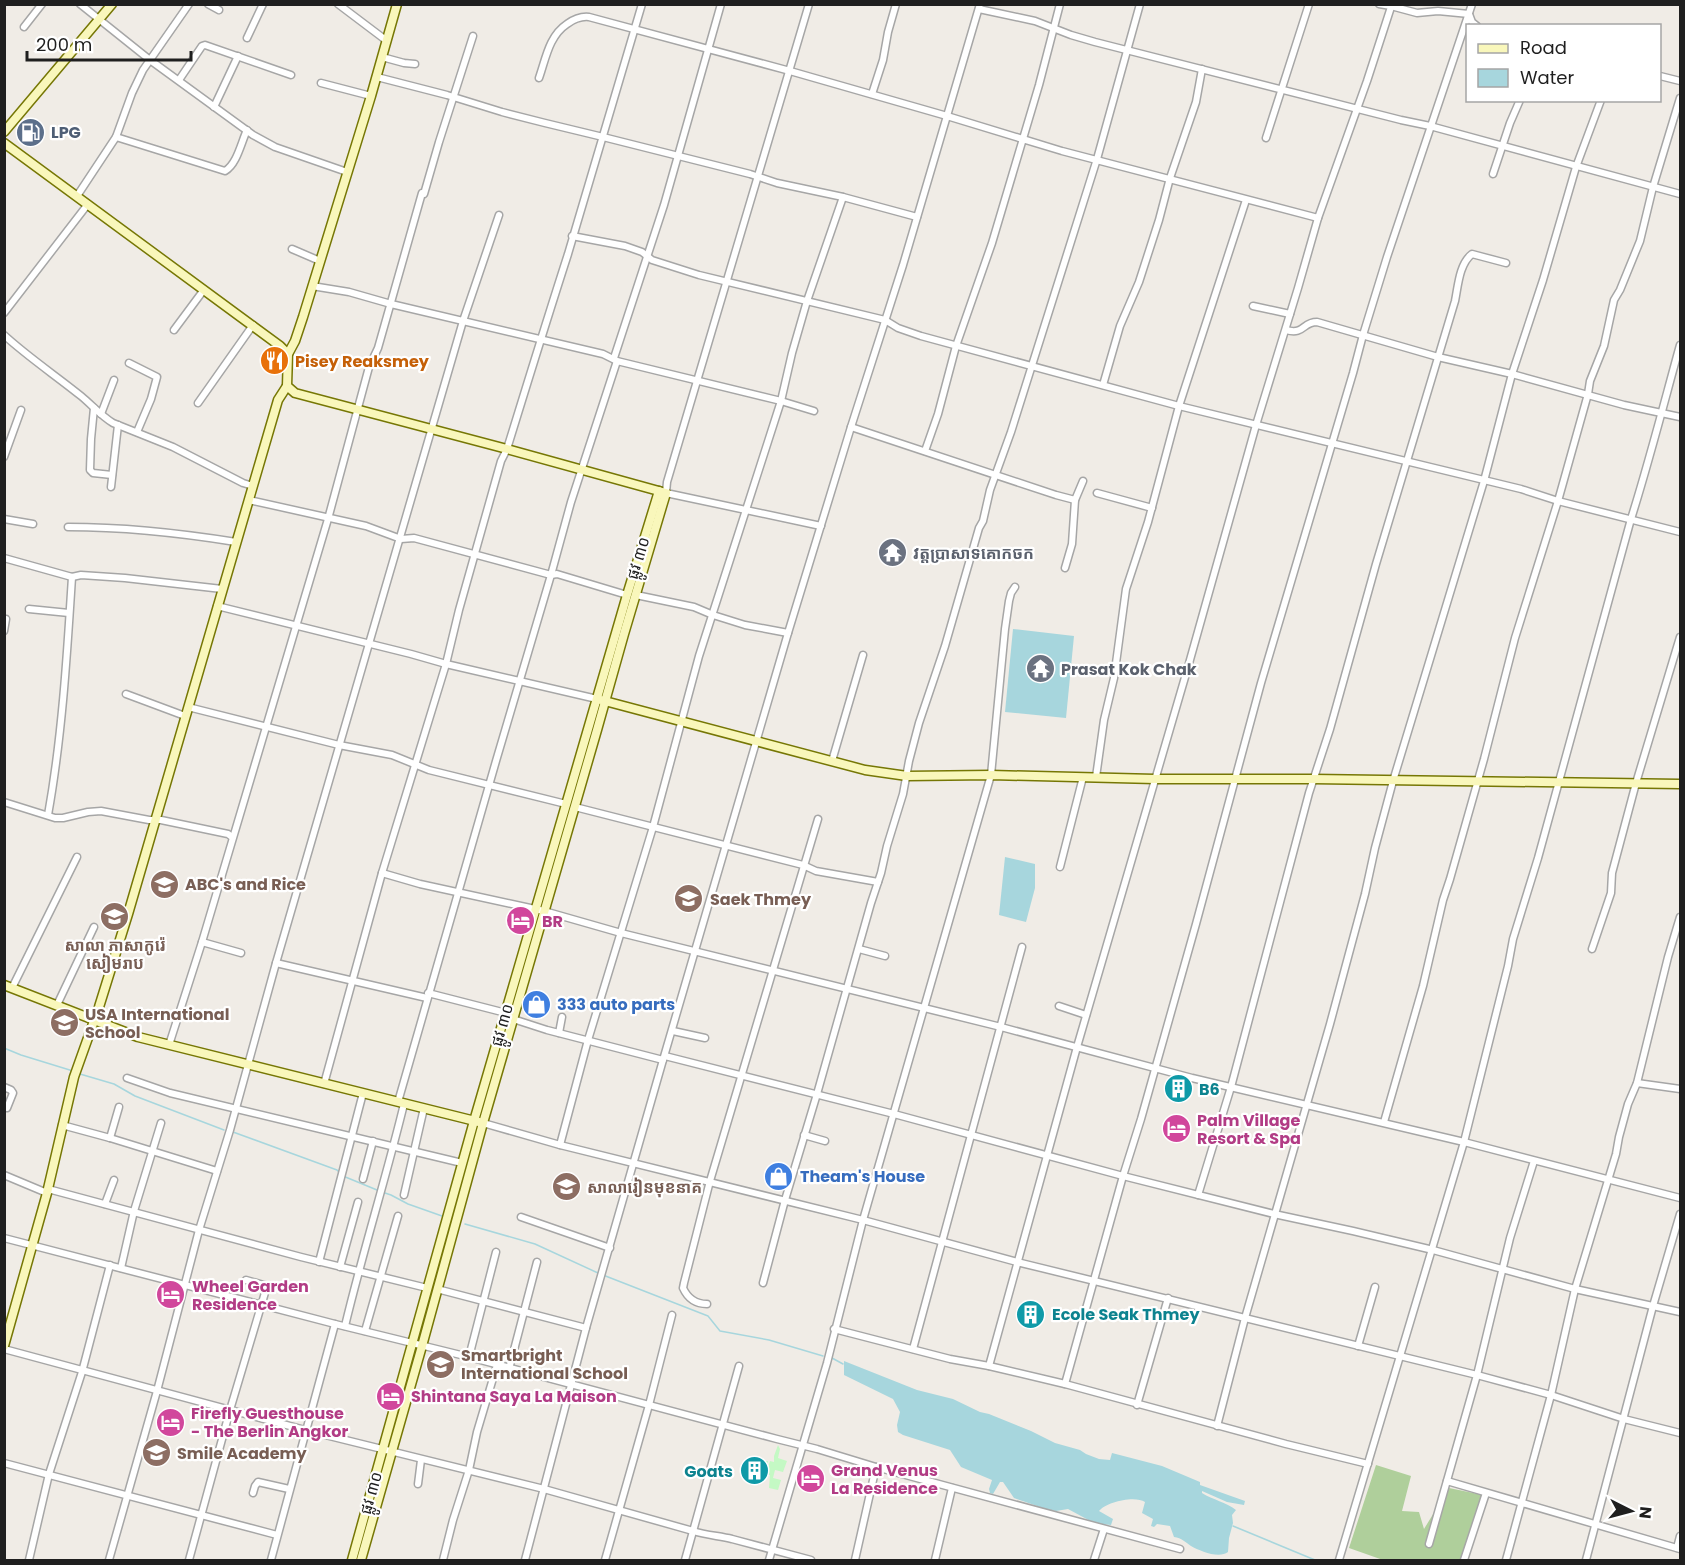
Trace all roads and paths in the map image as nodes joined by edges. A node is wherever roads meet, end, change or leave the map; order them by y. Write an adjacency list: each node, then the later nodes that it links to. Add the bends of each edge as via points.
1 (42, 4): 24 (street)
2 (80, 4): 22 (street)
3 (111, 4): 22 (street)
4 (189, 4): 34 (street)
5 (208, 4): 20 (street)
6 (263, 4): 28 (street)
7 (338, 4): 29 (street)
8 (397, 4): 29 (street)
9 (642, 4): 26 (street)
10 (721, 4): 30 (street)
11 (809, 4): 37 (street)
12 (896, 4): 46 (street)
13 (1060, 4): 25 (street)
14 (1140, 4): 31 (street)
15 (1309, 4): 45 (street)
16 (1379, 4): 18 (street)
17 (1472, 4): 21 (street)
18 (1391, 5): 21 (street, via 1417,13); 53 (street)
19 (980, 7): 25 (street); 54 (street)
20 (219, 10)
21 (1468, 14): 23 (street); 55 (street)
22 (99, 20): 34 (street); 57 (street)
23 (1475, 24)
24 (24, 27)
25 (1054, 28): 31 (street); 60 (street)
26 (634, 29): 30 (street); 41 (street, via 584,16 570,22 555,34); 59 (street)
27 (473, 36): 48 (street)
28 (247, 38)
29 (387, 41): 33 (street)
30 (708, 48): 37 (street); 64 (street)
31 (1128, 50): 36 (street); 65 (street)
32 (238, 56): 38 (street); 42 (street, via 204,45); 52 (street)
33 (382, 57): 35 (street); 40 (street)
34 (150, 60): 42 (street); 58 (street)
35 (415, 64)
36 (1202, 69): 45 (street); 70 (street, via 1196,102)
37 (790, 71): 46 (street); 69 (street)
38 (291, 75)
39 (1661, 76): 43 (street)
40 (377, 77): 47 (street); 48 (street)
41 (539, 78)
42 (179, 80): 52 (street)
43 (1680, 81)
44 (321, 83): 47 (street)
45 (1282, 90): 53 (street); 61 (street)
46 (872, 94): 54 (street)
47 (371, 96): 67 (street)
48 (454, 98): 59 (street); 89 (street)
49 (1680, 98): 71 (street)
50 (1519, 102): 63 (street)
51 (1600, 102): 66 (street)
52 (214, 107): 56 (street)
53 (1357, 108): 55 (street); 79 (street)
54 (947, 116): 60 (street); 78 (street)
55 (1430, 126): 63 (street); 99 (street)
56 (247, 130): 58 (street, via 233,163 225,171); 67 (street, via 275,147)
57 (4, 132)
58 (116, 136): 73 (street)
59 (603, 137): 64 (street); 80 (street)
60 (1023, 138): 65 (street); 102 (street)
61 (1266, 138)
62 (4, 143): 73 (street)
63 (1502, 146): 66 (street); 68 (street)
64 (678, 156): 69 (street); 82 (street)
65 (1096, 159): 70 (street); 107 (street)
66 (1576, 166): 71 (street); 108 (street)
67 (347, 172): 83 (street)
68 (1493, 174)
69 (759, 177): 74 (street); 85 (street)
70 (1170, 178): 75 (street); 111 (street)
71 (1653, 187): 72 (street); 113 (street, via 1640,241 1614,300)
72 (1680, 194)
73 (77, 196): 76 (street)
74 (843, 197): 78 (street); 88 (street)
75 (1246, 200): 79 (street); 116 (street)
76 (88, 204): 87 (street); 91 (street)
77 (499, 215): 94 (street)
78 (917, 217): 93 (street)
79 (1318, 218): 92 (street)
80 (572, 236): 82 (street, via 625,246); 100 (street)
81 (292, 249): 83 (street)
82 (648, 258): 85 (street); 105 (street, via 628,310)
83 (320, 261): 86 (street)
84 (1506, 263): 104 (street, via 1472,254 1466,260)
85 (727, 282): 88 (street); 110 (street)
86 (312, 286): 89 (street); 103 (street)
87 (203, 291): 95 (street); 96 (street)
88 (807, 301): 93 (street); 114 (street)
89 (391, 304): 94 (street); 119 (street)
90 (1253, 306): 92 (street)
91 (4, 313)
92 (1290, 314): 97 (street)
93 (885, 320): 102 (street, via 898,328); 126 (street)
94 (463, 321): 100 (street); 127 (street)
95 (253, 325): 103 (street); 115 (street)
96 (174, 330)
97 (1286, 330): 99 (street, via 1300,331 1310,322 1317,322); 125 (street)
98 (4, 335): 117 (street)
99 (1363, 335): 104 (street); 129 (street)
100 (541, 340): 105 (street); 130 (street)
101 (1680, 345): 121 (street)
102 (956, 346): 107 (street); 131 (street)
103 (288, 354): 112 (street)
104 (1438, 357): 108 (street); 133 (street)
105 (616, 360): 110 (street); 134 (street)
106 (129, 363): 128 (street, via 157,376)
107 (1032, 366): 111 (street); 135 (street)
108 (1512, 375): 113 (street); 138 (street)
109 (114, 380): 122 (street)
110 (698, 381): 114 (street); 141 (street)
111 (1103, 385): 116 (street)
112 (287, 386): 119 (street, via 300,395); 139 (street, via 278,400)
113 (1588, 394): 121 (street); 145 (street)
114 (782, 401): 120 (street); 147 (street)
115 (198, 403)
116 (1179, 406): 125 (street); 146 (street)
117 (94, 408): 122 (street); 136 (street, via 90,470)
118 (21, 410): 132 (street)
119 (357, 411): 127 (street); 149 (street)
120 (814, 411)
121 (1662, 412): 123 (street); 150 (street)
122 (101, 414): 124 (street)
123 (1680, 417)
124 (118, 425): 128 (street); 136 (street)
125 (1256, 425): 129 (street); 191 (street)
126 (851, 427): 131 (street); 152 (street)
127 (433, 429): 130 (street); 155 (street)
128 (137, 432): 139 (street)
129 (1332, 443): 133 (street); 193 (street)
130 (507, 448): 134 (street); 157 (street)
131 (925, 451): 135 (street)
132 (4, 457)
133 (1407, 462): 138 (street); 192 (street)
134 (582, 470): 141 (street); 160 (street)
135 (995, 474): 144 (street); 188 (street, via 919,723)
136 (112, 475): 140 (street)
137 (1083, 481): 144 (street)
138 (1484, 481): 145 (street); 194 (street)
139 (253, 486): 143 (street)
140 (111, 487)
141 (663, 492): 147 (street); 164 (street, ផ្លូវ ៣០)
142 (1097, 493): 146 (street)
143 (249, 500): 149 (street); 156 (street)
144 (1075, 500): 159 (street, via 1072,544)
145 (1558, 501): 150 (street); 195 (street, via 1515,638)
146 (1152, 508): 190 (street, via 1126,589)
147 (747, 509): 152 (street); 168 (street)
148 (4, 519): 151 (street)
149 (328, 519): 155 (street, via 366,526); 170 (street)
150 (1631, 519): 154 (street); 196 (street)
151 (33, 524)
152 (821, 526): 172 (street)
153 (68, 527): 156 (street)
154 (1680, 532)
155 (401, 539): 157 (street, via 414,538); 174 (street)
156 (236, 542): 163 (street)
157 (476, 556): 160 (street); 176 (street)
158 (4, 558): 161 (street)
159 (1065, 568)
160 (551, 575): 164 (street); 177 (street)
161 (72, 577): 163 (street, via 124,578); 167 (street)
162 (1015, 587): 187 (street, via 1005,629)
163 (222, 589): 165 (street)
164 (631, 595): 168 (street, via 694,607); 179 (street, ផ្លូវ ៣០)
165 (217, 606): 170 (street); 180 (street)
166 (29, 609): 167 (street)
167 (69, 613): 202 (street, via 56,768)
168 (713, 615): 172 (street, via 745,626); 181 (street)
169 (6, 619): 171 (street)
170 (295, 624): 174 (street); 182 (street)
171 (4, 631)
172 (789, 633): 183 (street)
173 (1680, 637): 197 (street)
174 (369, 644): 176 (street); 184 (street)
175 (863, 655): 185 (street)
176 (446, 664): 177 (street); 186 (street)
177 (520, 682): 179 (street); 199 (street)
178 (126, 694): 180 (street)
179 (601, 700): 181 (street); 201 (street, ផ្លូវ ៣០)
180 (187, 711): 182 (street); 204 (street)
181 (682, 721): 183 (street); 205 (street)
182 (265, 726): 184 (street); 206 (street)
183 (757, 742): 185 (street); 207 (street)
184 (339, 745): 186 (street, via 392,755); 225 (street)
185 (832, 761): 188 (street)
186 (416, 765): 199 (street); 211 (street)
187 (992, 771): 188 (street); 189 (street); 233 (street)
188 (907, 776): 212 (street)
189 (1083, 777): 190 (street); 210 (street)
190 (1096, 777): 191 (street)
191 (1155, 779): 193 (street); 234 (street)
192 (1313, 779): 193 (street); 194 (street); 253 (street)
193 (1234, 780): 247 (street)
194 (1392, 781): 195 (street); 258 (street)
195 (1477, 782): 196 (street); 265 (street)
196 (1559, 782): 197 (street); 274 (street, via 1513,939)
197 (1636, 783): 198 (street); 220 (street, via 1612,873 1611,893)
198 (1680, 784)
199 (489, 786): 201 (street); 213 (street)
200 (4, 801): 202 (street)
201 (571, 806): 205 (street); 214 (street, ផ្លូវ ៣០)
202 (48, 815): 204 (street, via 63,818 101,811)
203 (818, 819): 209 (street)
204 (154, 821): 206 (street); 237 (street)
205 (653, 826): 207 (street); 217 (street)
206 (232, 837): 218 (street)
207 (727, 846): 209 (street); 222 (street)
208 (77, 857): 228 (street)
209 (803, 865): 212 (street); 226 (street)
210 (1060, 867)
211 (382, 873): 213 (street); 227 (street)
212 (878, 882): 221 (street)
213 (458, 892): 214 (street); 230 (street)
214 (540, 910): 217 (street); 235 (street, ផ្លូវ ៣០)
215 (1680, 917): 250 (street)
216 (94, 927): 231 (street)
217 (621, 933): 222 (street); 242 (street)
218 (202, 942): 223 (street); 243 (street)
219 (1022, 947): 238 (street)
220 (1592, 948)
221 (859, 949): 224 (street); 229 (street)
222 (696, 951): 226 (street); 239 (street)
223 (242, 953)
224 (885, 956)
225 (276, 963): 227 (street); 246 (street)
226 (772, 971): 229 (street); 248 (street)
227 (352, 980): 230 (street); 251 (street)
228 (8, 986): 231 (street)
229 (847, 988): 233 (street); 256 (street)
230 (428, 996): 235 (street); 257 (street)
231 (57, 1005): 237 (street)
232 (1059, 1006): 234 (street)
233 (925, 1007): 238 (street); 263 (street)
234 (1086, 1015): 244 (street)
235 (509, 1016): 240 (street); 264 (street, ផ្លូវ ៣០)
236 (562, 1017): 240 (street)
237 (94, 1020): 243 (street); 267 (street)
238 (1001, 1027): 244 (street); 269 (street)
239 (673, 1031): 241 (street); 245 (street)
240 (559, 1033): 242 (street)
241 (705, 1038)
242 (588, 1040): 245 (street); 275 (street)
243 (169, 1045): 246 (street)
244 (1077, 1047): 247 (street); 279 (street)
245 (664, 1058): 248 (street); 282 (street)
246 (247, 1065): 251 (street); 261 (street)
247 (1155, 1067): 253 (street); 285 (street)
248 (741, 1075): 256 (street); 289 (street)
249 (127, 1078): 261 (street, via 170,1093)
250 (1637, 1083): 254 (street); 288 (street)
251 (324, 1084): 255 (street)
252 (4, 1087): 260 (street, via 13,1093)
253 (1231, 1087): 258 (street); 292 (street)
254 (1680, 1089)
255 (363, 1093): 257 (street); 270 (street)
256 (817, 1094): 263 (street); 268 (street)
257 (401, 1103): 262 (street); 276 (street)
258 (1307, 1104): 265 (street); 298 (street)
259 (119, 1107): 271 (street)
260 (7, 1108)
261 (236, 1108): 270 (street); 283 (street)
262 (424, 1108): 264 (street); 278 (street)
263 (894, 1114): 269 (street); 302 (street)
264 (478, 1122): 275 (street); 281 (street, ផ្លូវ ៣០); 324 (street, ផ្លូវ ៣០)
265 (1384, 1122): 274 (street)
266 (161, 1123): 277 (street)
267 (62, 1125): 271 (street); 290 (street)
268 (804, 1135): 273 (street); 294 (street)
269 (971, 1135): 279 (street); 305 (street)
270 (351, 1136): 272 (street); 310 (street)
271 (110, 1138): 277 (street)
272 (373, 1141): 276 (street); 286 (street)
273 (825, 1141)
274 (1464, 1142): 280 (street); 308 (street)
275 (560, 1144): 282 (street)
276 (394, 1146): 278 (street); 317 (street)
277 (153, 1150): 283 (street); 297 (street)
278 (414, 1151): 281 (street); 291 (street)
279 (1047, 1155): 285 (street); 312 (street)
280 (1534, 1161): 288 (street); 316 (street)
281 (462, 1163): 324 (street, ផ្លូវ ៣០)
282 (634, 1163): 289 (street); 307 (street)
283 (217, 1171): 303 (street)
284 (4, 1175): 290 (street)
285 (1123, 1176): 292 (street); 320 (street)
286 (363, 1179)
287 (114, 1180): 296 (street)
288 (1607, 1180): 293 (street); 325 (street)
289 (710, 1181): 294 (street); 328 (street, via 684,1288 697,1304)
290 (47, 1191): 296 (street); 306 (street)
291 (404, 1195)
292 (1198, 1195): 298 (street)
293 (1680, 1198)
294 (785, 1200): 302 (street); 321 (street)
295 (358, 1202): 314 (street)
296 (105, 1204): 297 (street)
297 (134, 1211): 303 (street); 315 (street)
298 (1274, 1214): 308 (street); 334 (street)
299 (1680, 1214): 330 (street)
300 (398, 1215): 318 (street)
301 (520, 1217): 307 (street)
302 (862, 1220): 305 (street); 338 (street)
303 (199, 1230): 310 (street); 322 (street)
304 (4, 1238): 306 (street)
305 (942, 1241): 312 (street); 344 (street)
306 (33, 1246): 313 (street); 343 (street)
307 (610, 1248): 337 (street)
308 (1433, 1250): 316 (street); 345 (street)
309 (496, 1252): 327 (street)
310 (319, 1262): 314 (street)
311 (537, 1262): 331 (street)
312 (1017, 1262): 320 (street); 349 (street)
313 (110, 1265): 315 (street); 351 (street)
314 (340, 1267): 317 (street)
315 (121, 1268): 322 (street)
316 (1503, 1269): 325 (street); 352 (street)
317 (358, 1272): 318 (street); 336 (street)
318 (380, 1276): 324 (street); 339 (street)
319 (246, 1280): 329 (street, via 267,1286)
320 (1094, 1280): 326 (street); 353 (street)
321 (763, 1283)
322 (185, 1284): 329 (street); 355 (street)
323 (1375, 1287): 342 (street)
324 (432, 1288): 327 (street); 340 (street, ផ្លូវ ៣០); 341 (street, ផ្លូវ ៣០)
325 (1575, 1289): 330 (street); 356 (street)
326 (1167, 1298): 334 (street); 357 (street)
327 (484, 1300): 331 (street); 346 (street)
328 (707, 1304)
329 (262, 1305): 335 (street); 359 (street)
330 (1653, 1306): 332 (street); 360 (street)
331 (525, 1312): 337 (street); 350 (street)
332 (1680, 1312)
333 (672, 1315): 358 (street)
334 (1245, 1318): 342 (street); 362 (street)
335 (335, 1324): 336 (street); 363 (street)
336 (345, 1326): 339 (street)
337 (586, 1328): 354 (street)
338 (834, 1329): 344 (street); 365 (street)
339 (365, 1331): 340 (street)
340 (412, 1343): 341 (street); 366 (street, ផ្លូវ ៣០)
341 (422, 1346): 346 (street); 366 (street, ផ្លូវ ៣០)
342 (1359, 1346): 345 (street)
343 (4, 1348): 351 (street)
344 (913, 1349): 349 (street)
345 (1400, 1356): 352 (street); 369 (street)
346 (469, 1357): 347 (street)
347 (497, 1365): 350 (street); 371 (street)
348 (739, 1366): 361 (street)
349 (989, 1366): 353 (street)
350 (509, 1369): 354 (street)
351 (82, 1372): 355 (street); 372 (street)
352 (1477, 1375): 356 (street); 373 (street)
353 (1065, 1384): 357 (street)
354 (572, 1385): 358 (street); 377 (street)
355 (157, 1391): 359 (street); 380 (street)
356 (1551, 1395): 360 (street); 381 (street)
357 (1137, 1404): 362 (street)
358 (649, 1405): 361 (street); 382 (street)
359 (230, 1410): 363 (street); 383 (street)
360 (1624, 1419): 364 (street); 384 (street)
361 (722, 1425): 365 (street); 386 (street)
362 (1217, 1426): 369 (street)
363 (305, 1430): 366 (street); 376 (street)
364 (1680, 1433)
365 (802, 1446): 370 (street); 391 (street)
366 (388, 1451): 367 (street); 397 (street, ផ្លូវ ៣០); 398 (street, ផ្លូវ ៣០)
367 (421, 1460): 371 (street); 374 (street)
368 (4, 1463): 372 (street)
369 (1368, 1464): 408 (street)
370 (876, 1467): 375 (street); 405 (street)
371 (469, 1470): 377 (street); 399 (street)
372 (49, 1474): 380 (street); 393 (street)
373 (1447, 1481): 379 (street); 389 (street)
374 (418, 1484)
375 (952, 1488): 385 (street); 406 (street)
376 (289, 1489): 378 (street, via 258,1482); 387 (street)
377 (544, 1490): 382 (street); 400 (street)
378 (253, 1493)
379 (1486, 1493): 381 (street); 409 (street)
380 (127, 1496): 383 (street); 394 (street)
381 (1522, 1502): 384 (street); 410 (street)
382 (619, 1510): 386 (street); 401 (street)
383 (201, 1515): 387 (street); 395 (street)
384 (1596, 1525): 390 (street); 411 (street)
385 (1104, 1529): 392 (street); 407 (street)
386 (693, 1531): 391 (street); 402 (street)
387 (277, 1535): 396 (street)
388 (1680, 1536): 390 (street)
389 (1429, 1544)
390 (1679, 1548)
391 (772, 1549): 403 (street); 404 (street)
392 (1180, 1549)
393 (29, 1560)
394 (109, 1560)
395 (189, 1560)
396 (270, 1560)
397 (352, 1560)
398 (361, 1560)
399 (443, 1560)
400 (525, 1560)
401 (605, 1560)
402 (685, 1560)
403 (769, 1560)
404 (811, 1560)
405 (855, 1560)
406 (934, 1560)
407 (1094, 1560)
408 (1339, 1560)
409 (1464, 1560)
410 (1506, 1560)
411 (1586, 1560)

